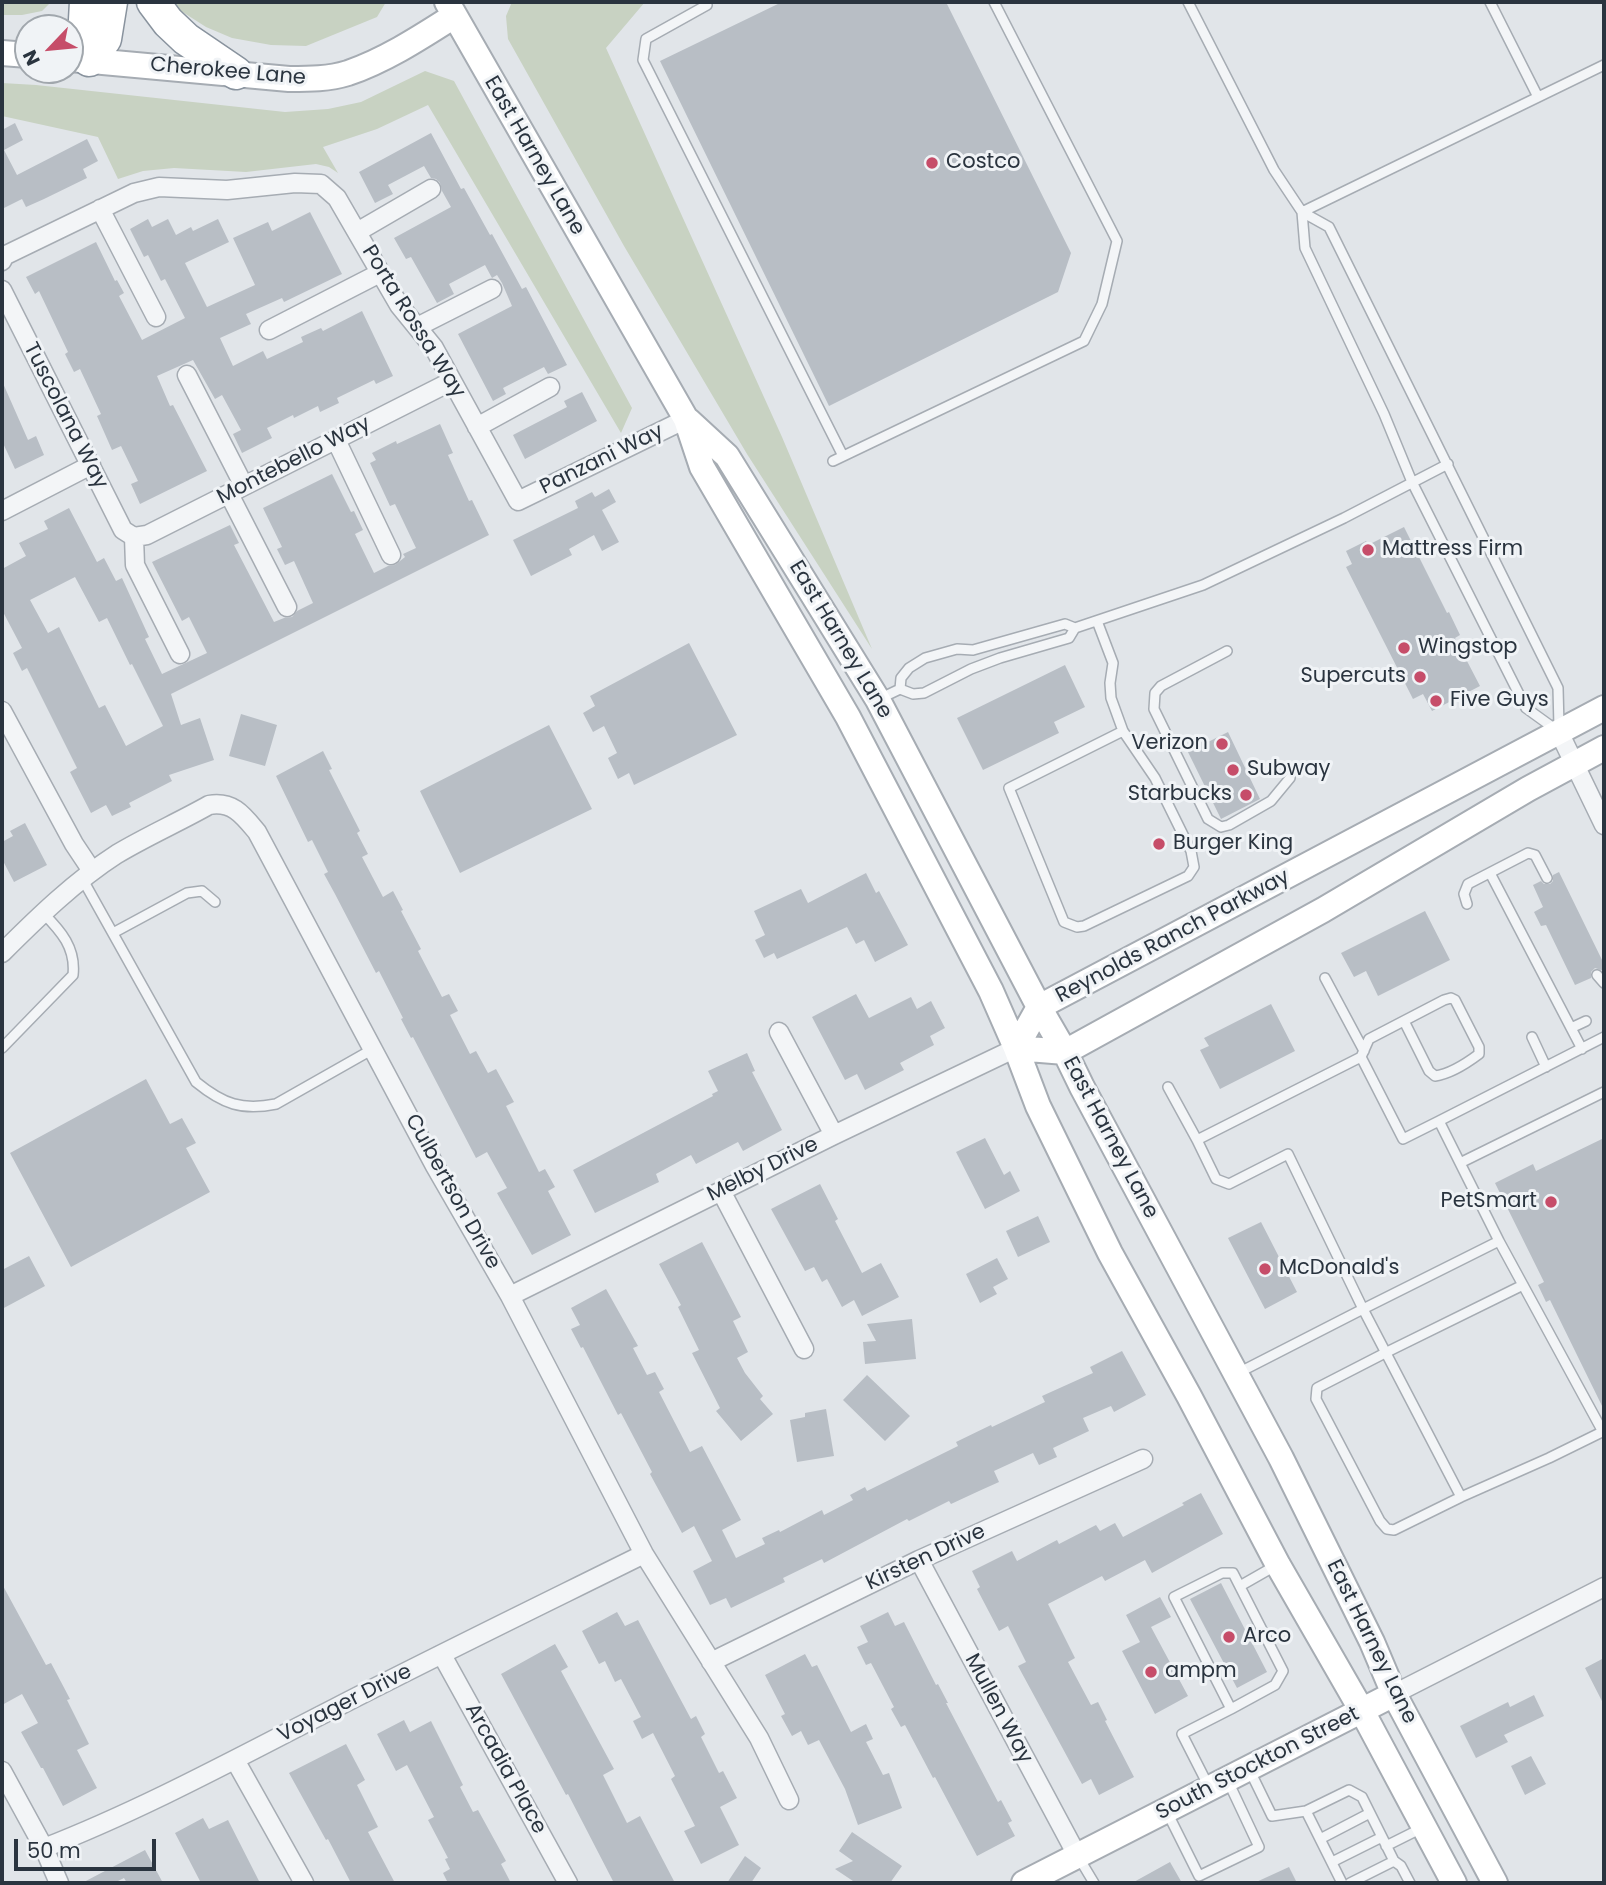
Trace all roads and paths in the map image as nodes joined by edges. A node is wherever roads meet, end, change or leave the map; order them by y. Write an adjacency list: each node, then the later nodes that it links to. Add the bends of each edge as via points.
1 (86, 2): 9 (highway)
2 (111, 2): 10 (highway, via 105,39)
3 (153, 2): 13 (highway, via 186,39)
4 (995, 2): 32 (lane, via 1117,241 1102,304 1084,341)
5 (1188, 2): 17 (lane, via 1274,170)
6 (1490, 2): 14 (lane)
7 (708, 5): 32 (lane, via 646,39 643,60)
8 (456, 6): 13 (main road, Cherokee Lane, via 415,40 347,73 289,79); 29 (main road, East Harney Lane)
9 (84, 38)
10 (84, 57)
11 (84, 60): 13 (main road, Cherokee Lane)
12 (1604, 65): 14 (lane)
13 (236, 73)
14 (1538, 97): 17 (lane)
15 (431, 189): 18 (street)
16 (100, 209): 18 (street, Porta Rossa Way, via 159,187 227,190 321,184 337,198); 19 (street); 23 (street)
17 (1302, 212): 34 (lane, via 1329,227); 36 (lane, via 1305,248)
18 (357, 232): 20 (street, Porta Rossa Way)
19 (2, 261)
20 (380, 273): 24 (street, Porta Rossa Way); 25 (street)
21 (492, 289): 24 (street)
22 (2, 290): 35 (street, Tuscolana Way)
23 (156, 317)
24 (417, 327): 27 (street, Porta Rossa Way)
25 (269, 330)
26 (187, 375): 37 (street)
27 (452, 381): 30 (street, Porta Rossa Way); 31 (street, Montebello Way)
28 (550, 387): 30 (street)
29 (685, 419): 38 (street, Panzani Way); 47 (main road, East Harney Lane, via 727,456); 75 (main road, East Harney Lane, via 702,467 848,717 991,991)
30 (477, 427): 38 (street, Porta Rossa Way)
31 (336, 440): 37 (street, Montebello Way); 41 (street)
32 (843, 456): 33 (lane)
33 (833, 461)
34 (1448, 464): 36 (lane); 51 (lane, via 1558,688)
35 (91, 466): 39 (street); 40 (street, Tuscolana Way, via 123,530)
36 (1412, 482): 43 (lane, via 1203,585); 51 (lane, via 1526,708)
37 (236, 490): 40 (street, Montebello Way, via 147,535); 42 (street)
38 (518, 501)
39 (2, 511)
40 (134, 537): 46 (street, via 135,565)
41 (391, 555)
42 (287, 607)
43 (1097, 621): 44 (lane); 50 (lane, via 1112,663 1111,698)
44 (1075, 628): 47 (lane, via 1069,638 971,669 924,693); 47 (lane, via 1065,624 973,650 957,649 925,658 909,668)
45 (1227, 651): 54 (lane, via 1155,693 1154,709 1202,807 1208,819 1221,827 1229,825 1271,801)
46 (180, 654)
47 (889, 694): 67 (main road, East Harney Lane)
48 (1604, 708): 51 (main road, Reynolds Ranch Parkway)
49 (2, 711): 57 (street)
50 (1123, 731): 50 (lane, via 1009,788 1064,922 1077,928 1188,876 1194,867 1191,851 1155,778)
51 (1559, 733): 53 (street); 67 (main road, Reynolds Ranch Parkway)
52 (1604, 748): 53 (main road)
53 (1575, 764): 55 (street); 78 (main road)
54 (1290, 778)
55 (1604, 825)
56 (1490, 873): 58 (lane, via 1528,853 1535,855); 60 (lane, via 1468,884); 70 (lane)
57 (87, 875): 61 (street, Culbertson Drive); 62 (lane); 76 (street, Culbertson Drive, via 118,853 209,806 231,806 240,811 257,832)
58 (1547, 878)
59 (215, 902): 62 (lane, via 202,891 187,893)
60 (1467, 904)
61 (43, 913): 63 (street, Culbertson Drive); 74 (lane, via 66,940 74,960 73,975)
62 (113, 933): 76 (lane, via 196,1082 210,1094 237,1106 276,1104)
63 (2, 953)
64 (1597, 975): 66 (lane)
65 (1325, 978): 79 (lane)
66 (1604, 983)
67 (1040, 1007): 75 (main road, Reynolds Ranch Parkway); 78 (main road, East Harney Lane)
68 (1404, 1021): 68 (lane, via 1451,998 1479,1054 1435,1076); 79 (lane, via 1369,1039)
69 (1586, 1021): 70 (lane)
70 (1572, 1028): 77 (lane)
71 (779, 1032): 84 (street)
72 (1532, 1037): 80 (lane)
73 (1604, 1037): 77 (lane)
74 (2, 1048)
75 (1016, 1048): 78 (main road); 84 (street, Melby Drive); 100 (main road, East Harney Lane, via 1038,1106 1110,1253)
76 (373, 1049): 90 (street, Culbertson Drive)
77 (1582, 1049): 80 (lane)
78 (1065, 1052): 94 (main road, East Harney Lane)
79 (1363, 1054): 83 (lane, via 1403,1139); 85 (lane)
80 (1546, 1067): 83 (lane)
81 (1168, 1087): 85 (lane)
82 (1604, 1092): 86 (lane)
83 (1439, 1121): 86 (lane)
84 (834, 1135): 87 (street, Melby Drive)
85 (1197, 1140): 91 (lane, via 1216,1179 1229,1184 1289,1154)
86 (1460, 1163): 88 (lane)
87 (721, 1191): 90 (street, Melby Drive); 92 (street)
88 (1499, 1241): 89 (lane); 91 (lane)
89 (1523, 1285): 93 (lane); 95 (lane)
90 (510, 1296): 98 (street, Culbertson Drive)
91 (1363, 1309): 93 (lane); 94 (lane)
92 (804, 1349)
93 (1387, 1352): 97 (lane); 97 (lane, via 1317,1388 1316,1399 1387,1529 1394,1530)
94 (1236, 1374): 105 (main road, East Harney Lane)
95 (1604, 1432): 97 (lane)
96 (1143, 1459): 99 (street, Kirsten Drive)
97 (1461, 1497)
98 (644, 1554): 103 (street, Voyager Drive); 104 (street, Culbertson Drive)
99 (919, 1560): 104 (street, Kirsten Drive); 120 (street, Mullen Way)
100 (1278, 1565): 101 (lane); 107 (main road, East Harney Lane)
101 (1240, 1586): 106 (lane, via 1283,1671 1275,1685); 106 (lane, via 1233,1573 1222,1573 1174,1597)
102 (1604, 1587): 105 (street, South Stockton Street)
103 (442, 1655): 108 (street, Voyager Drive); 125 (street, Arcadia Place)
104 (711, 1662): 111 (street, Culbertson Drive, via 759,1738)
105 (1394, 1694): 107 (main road, South Stockton Street); 132 (main road, East Harney Lane)
106 (1231, 1710): 110 (lane, via 1182,1734)
107 (1362, 1711): 110 (main road, South Stockton Street); 115 (main road, East Harney Lane)
108 (235, 1760): 119 (street, Voyager Drive); 124 (street)
109 (2, 1772): 119 (street)
110 (1229, 1779): 112 (main road, South Stockton Street); 112 (lane, via 1259,1847 1199,1877); 113 (lane, via 1272,1816)
111 (789, 1801)
112 (1166, 1811): 120 (main road, South Stockton Street)
113 (1306, 1811): 114 (lane, via 1349,1790 1362,1797); 117 (lane)
114 (1370, 1813): 116 (lane); 117 (lane)
115 (1424, 1826): 118 (lane); 131 (main road, East Harney Lane)
116 (1382, 1837): 118 (lane); 122 (lane)
117 (1320, 1839): 122 (lane)
118 (1386, 1846): 121 (lane)
119 (44, 1848): 123 (street)
120 (1078, 1857): 126 (main road, South Stockton Street); 127 (lane)
121 (1394, 1861): 129 (lane); 130 (lane)
122 (1332, 1862): 128 (lane)
123 (59, 1883)
124 (304, 1883)
125 (568, 1883)
126 (1024, 1883)
127 (1094, 1883)
128 (1342, 1883)
129 (1350, 1883)
130 (1410, 1883)
131 (1454, 1883)
132 (1495, 1883)

